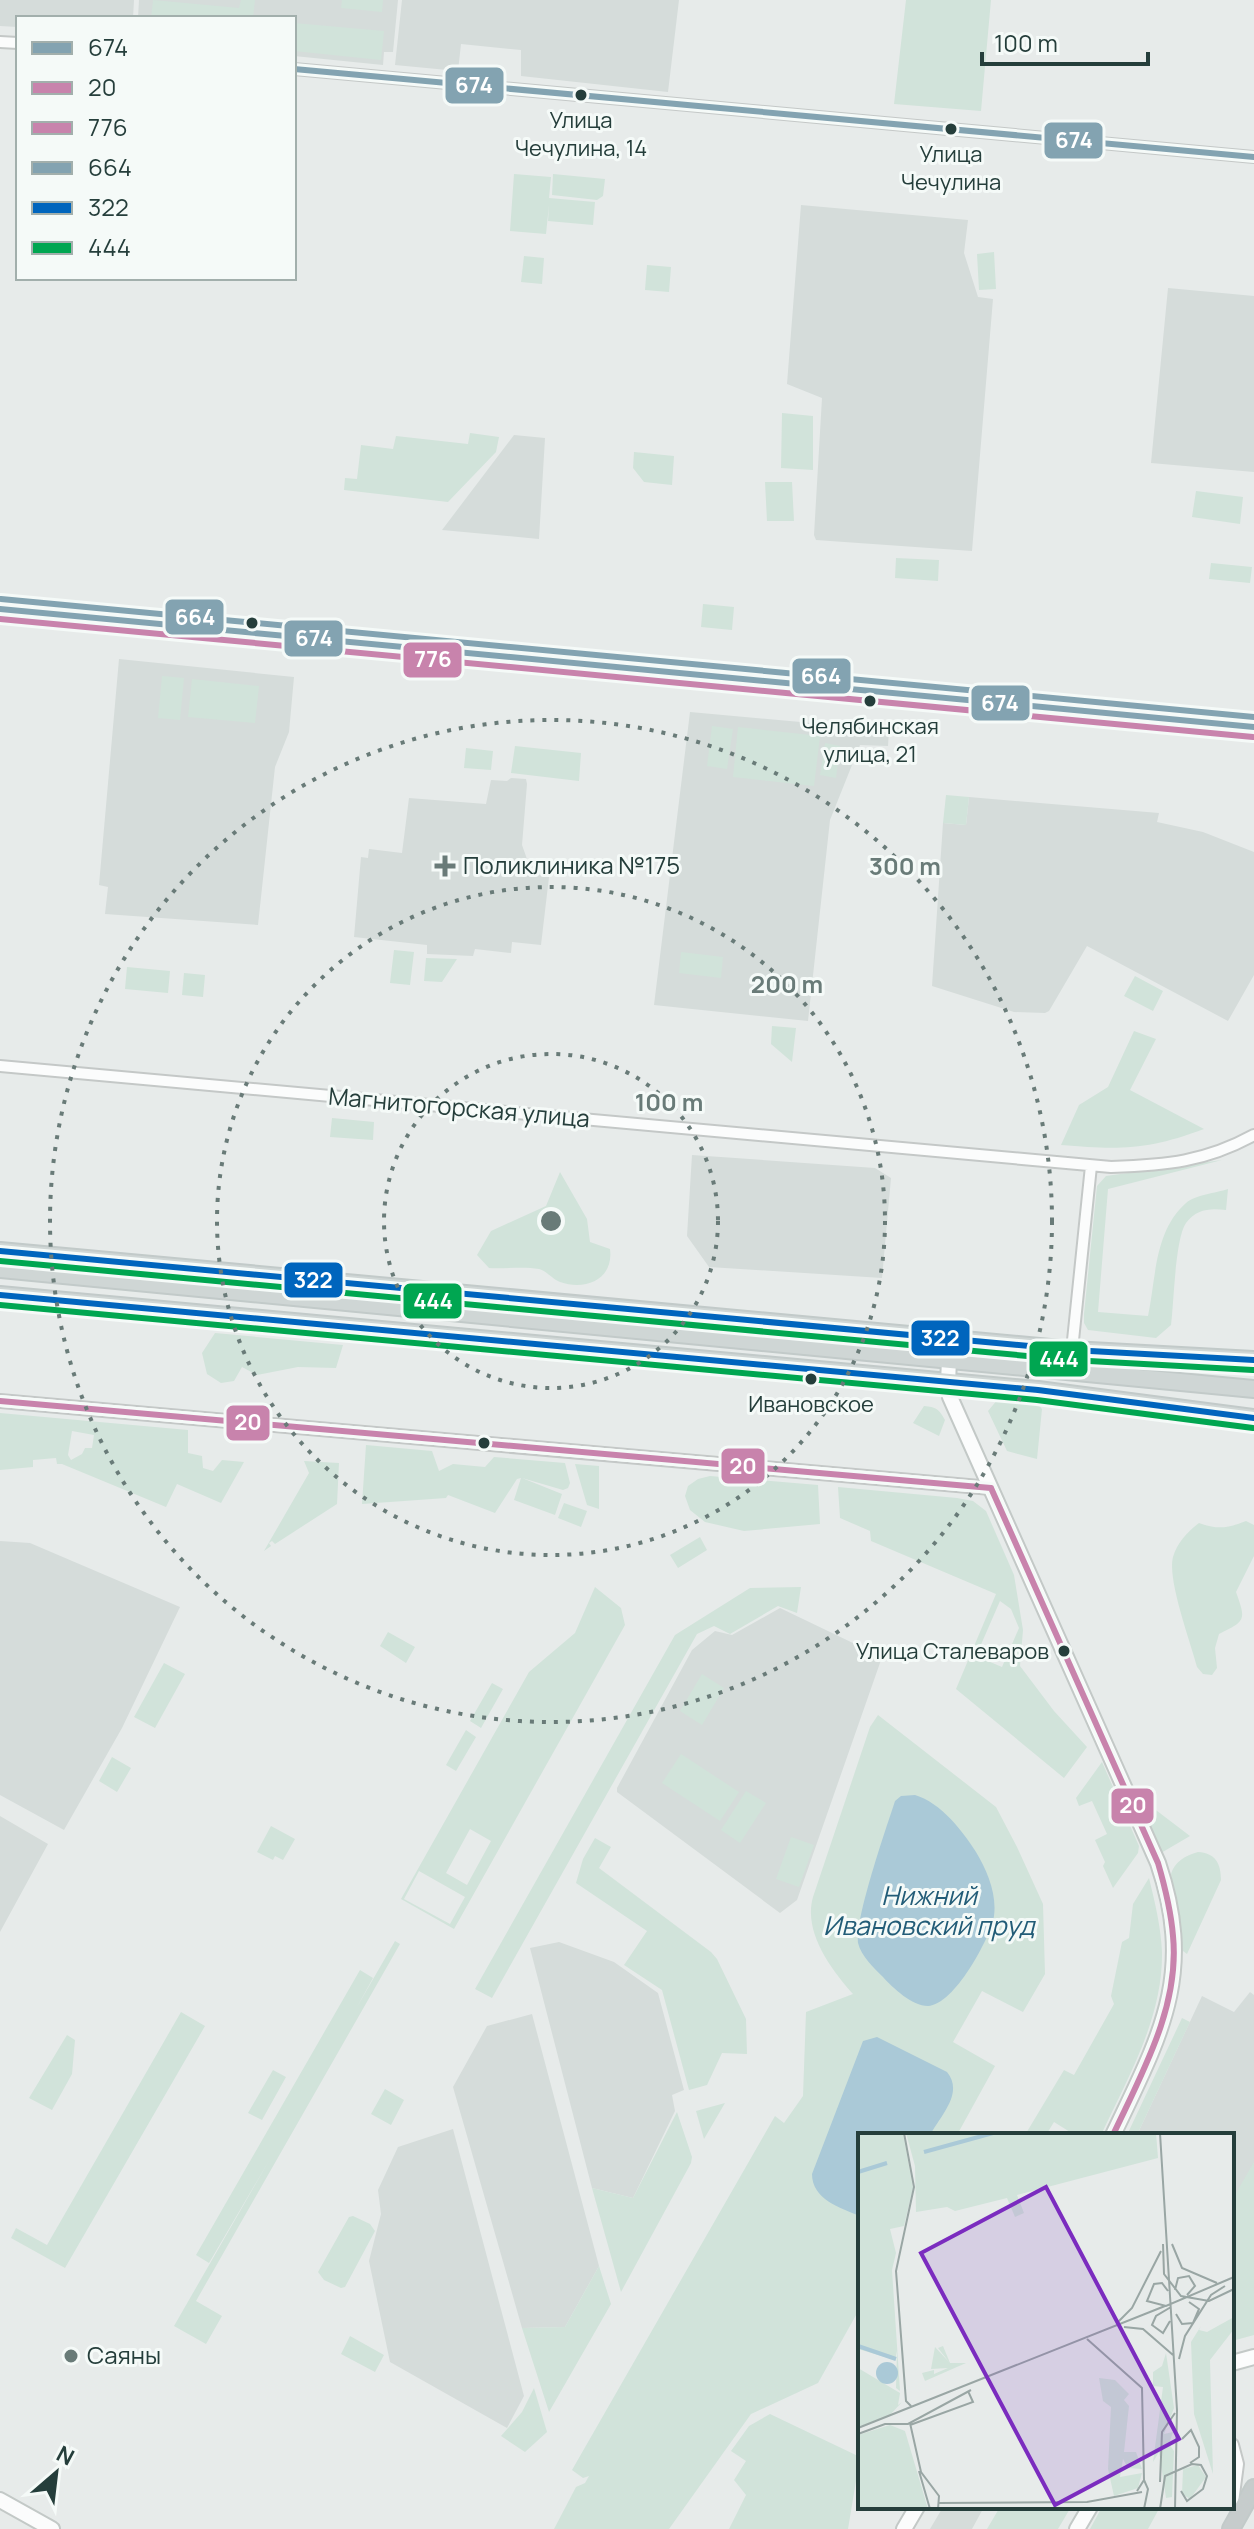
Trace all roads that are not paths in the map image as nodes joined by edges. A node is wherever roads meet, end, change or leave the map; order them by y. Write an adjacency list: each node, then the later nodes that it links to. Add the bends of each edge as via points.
1 (296, 69): 2 (street)
2 (1254, 157)
3 (0, 609): 4 (street)
4 (1254, 727)
5 (0, 1066): 7 (street, Магнитогорская улица)
6 (1254, 1135): 7 (street, Магнитогорская улица, via 1200,1159)
7 (1091, 1166): 11 (street)
8 (0, 1251): 11 (main road)
9 (0, 1269): 12 (main road)
10 (0, 1295): 14 (main road)
11 (1072, 1350): 13 (main road)
12 (949, 1360): 14 (main road); 15 (main road)
13 (1254, 1360)
14 (948, 1383): 17 (main road); 18 (main road)
15 (1254, 1389)
16 (0, 1401): 18 (street)
17 (1254, 1418)
18 (991, 1488): 19 (main road, via 1168,1896 1175,1958 1170,1999)
19 (1114, 2133)
20 (1254, 2357): 21 (main road)
21 (1234, 2362)
22 (1234, 2453): 23 (street)
23 (1234, 2488)
24 (1254, 2488): 32 (highway)
25 (0, 2500): 29 (main road)
26 (916, 2509): 30 (main road)
27 (1089, 2509): 31 (main road)
28 (1232, 2509): 32 (street)
29 (52, 2529)
30 (904, 2529)
31 (1077, 2529)
32 (1230, 2529)

